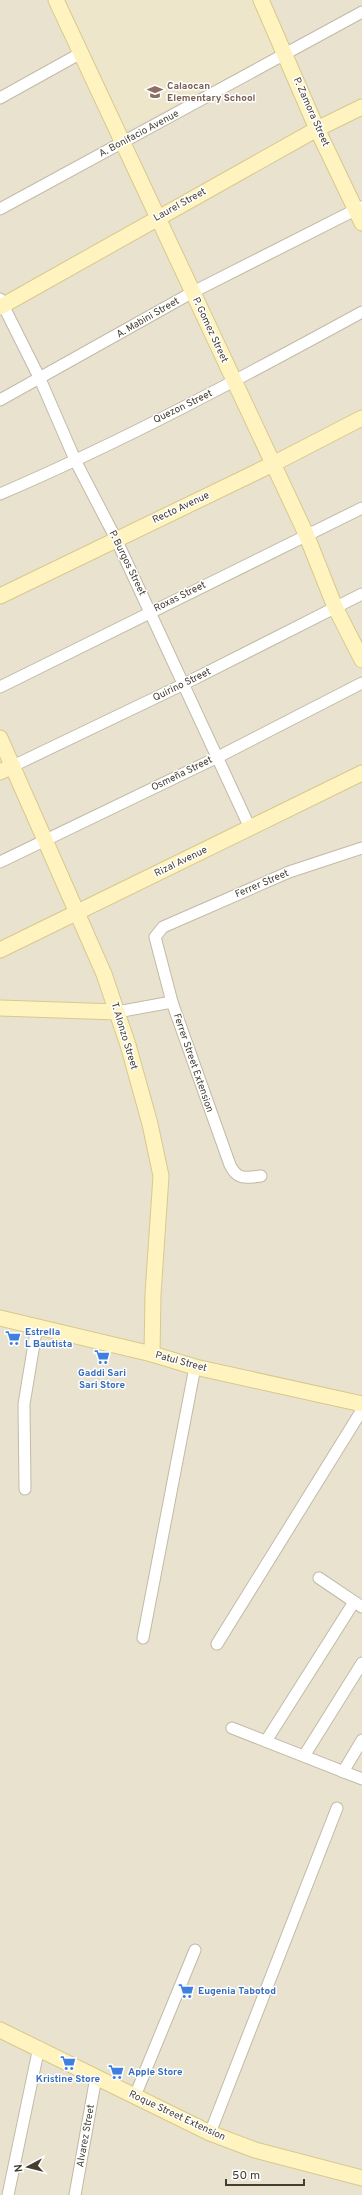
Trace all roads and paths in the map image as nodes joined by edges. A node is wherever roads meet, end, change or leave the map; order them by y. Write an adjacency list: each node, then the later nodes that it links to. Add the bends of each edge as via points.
1 (56, 0): 4 (street, P. Gomez Street)
2 (261, 0): 5 (street, P. Zamora Street)
3 (362, 12): 5 (street, A. Bonifacio Avenue)
4 (81, 53): 6 (street); 9 (street, P. Gomez Street)
5 (286, 54): 8 (street, P. Zamora Street); 9 (street, A. Bonifacio Avenue)
6 (0, 98)
7 (362, 107): 8 (street, Laurel Street)
8 (317, 130): 11 (street, P. Zamora Street); 12 (street, Laurel Street)
9 (123, 142): 10 (street, A. Bonifacio Avenue); 12 (street, P. Gomez Street)
10 (0, 209)
11 (360, 213): 13 (street, A. Mabini Street)
12 (159, 217): 13 (street, P. Gomez Street); 14 (street, Laurel Street)
13 (193, 292): 16 (street, A. Mabini Street); 17 (street, P. Gomez Street)
14 (1, 304): 16 (street, P. Burgos Street)
15 (362, 312): 17 (street, Quezon Street)
16 (40, 379): 18 (street, A. Mabini Street); 20 (street, P. Burgos Street)
17 (234, 382): 20 (street, Quezon Street); 21 (street, P. Gomez Street)
18 (0, 400)
19 (362, 418): 21 (street, Recto Avenue)
20 (76, 462): 22 (street, Quezon Street); 25 (street, P. Burgos Street)
21 (273, 464): 24 (street, P. Gomez Street); 25 (street, Recto Avenue)
22 (0, 494)
23 (362, 508): 24 (street, Roxas Street)
24 (306, 534): 28 (street, P. Gomez Street); 29 (street, Roxas Street)
25 (116, 539): 27 (street, Recto Avenue); 29 (street, P. Burgos Street)
26 (362, 594): 28 (street, Quirino Street)
27 (0, 596)
28 (335, 607): 30 (street, P. Gomez Street); 32 (street, Quirino Street)
29 (150, 612): 32 (street, P. Burgos Street); 33 (street, Roxas Street)
30 (362, 660)
31 (362, 683): 35 (street, Osmeña Street)
32 (184, 684): 35 (street, P. Burgos Street); 36 (street, Quirino Street)
33 (0, 688)
34 (0, 738): 36 (street, T. Alonzo Street)
35 (218, 757): 38 (street, P. Burgos Street); 39 (street, Osmeña Street)
36 (7, 769): 39 (street, T. Alonzo Street)
37 (362, 773): 38 (street, Rizal Avenue)
38 (250, 828): 42 (street, Rizal Avenue)
39 (45, 839): 41 (street, Osmeña Street); 42 (street, T. Alonzo Street)
40 (362, 848): 43 (street, Ferrer Street, via 289,872)
41 (0, 862)
42 (78, 913): 44 (street, Rizal Avenue); 47 (street, T. Alonzo Street)
43 (163, 927): 45 (street, Ferrer Street Extension, via 158,932 155,943)
44 (0, 950)
45 (172, 1002): 47 (street); 48 (street, Ferrer Street Extension, via 206,1103 233,1171 237,1176 244,1178)
46 (0, 1008): 47 (street)
47 (117, 1012): 51 (street, T. Alonzo Street, via 150,1124 161,1176 153,1294)
48 (261, 1176)
49 (0, 1318): 50 (street, Patul Street)
50 (37, 1326): 51 (street, Patul Street); 55 (street, via 24,1404)
51 (152, 1354): 52 (street, Patul Street)
52 (195, 1367): 53 (street, Patul Street); 58 (street)
53 (362, 1404)
54 (362, 1410): 59 (street)
55 (25, 1489)
56 (319, 1578): 57 (street)
57 (358, 1605): 63 (street)
58 (143, 1638)
59 (217, 1644)
60 (362, 1663): 64 (street)
61 (232, 1728): 63 (street)
62 (362, 1740): 65 (street)
63 (266, 1741): 64 (street)
64 (304, 1756): 65 (street)
65 (343, 1772): 66 (street)
66 (362, 1779)
67 (337, 1808): 73 (street)
68 (195, 1950): 72 (street)
69 (0, 2030): 70 (street, Roque Street Extension)
70 (39, 2047): 71 (street, Roque Street Extension); 75 (street)
71 (96, 2077): 72 (street, Roque Street Extension); 76 (street, Alvarez Street)
72 (135, 2096): 73 (street, Roque Street Extension)
73 (210, 2134): 74 (street, Roque Street Extension, via 255,2150)
74 (362, 2178)
75 (8, 2195)
76 (75, 2195)

